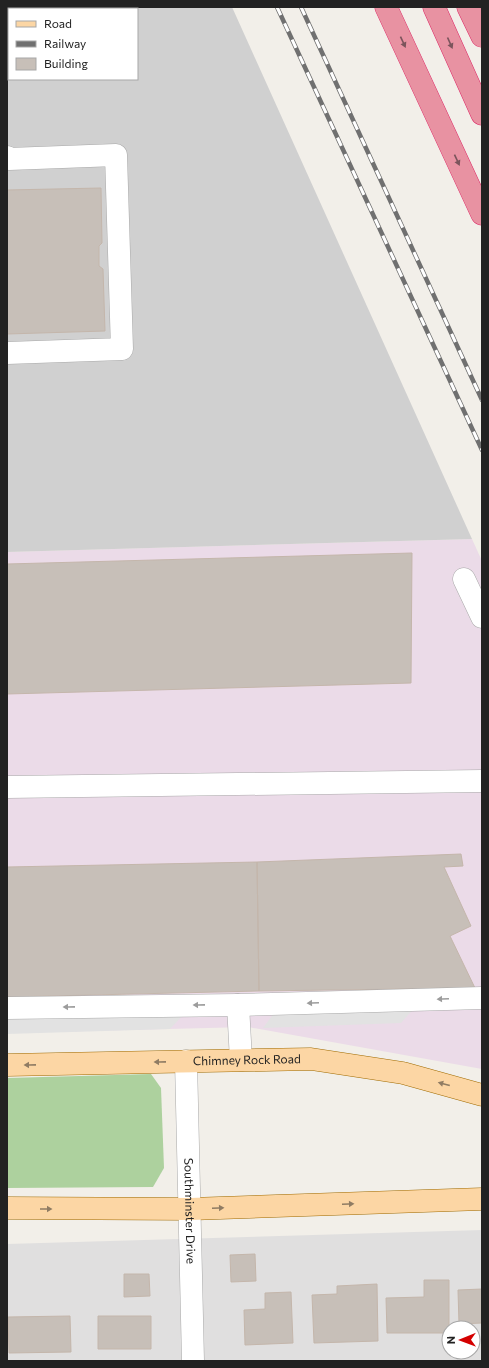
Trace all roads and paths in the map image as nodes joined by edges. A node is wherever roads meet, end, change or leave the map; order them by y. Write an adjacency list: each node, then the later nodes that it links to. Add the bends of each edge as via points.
1 (386, 7): 7 (highway, one-way to 7)
2 (434, 7): 5 (highway, one-way to 5)
3 (468, 7): 4 (highway)
4 (482, 36)
5 (482, 114)
6 (7, 157): 8 (street, via 9,159 116,155 122,349)
7 (482, 214)
8 (7, 353)
9 (464, 579): 10 (street)
10 (482, 617)
11 (482, 780): 12 (street)
12 (7, 787)
13 (482, 998): 14 (street, one-way to 14)
14 (238, 1005): 15 (street, one-way to 15); 16 (street)
15 (7, 1008)
16 (241, 1060): 17 (main road, Chimney Rock Road); 19 (main road, Chimney Rock Road, one-way to 16, via 403,1073 311,1058)
17 (186, 1061): 18 (main road, Chimney Rock Road, one-way to 18); 22 (street, Southminster Drive)
18 (7, 1065)
19 (482, 1095)
20 (482, 1199): 22 (main road, one-way to 20)
21 (7, 1208): 22 (main road, one-way to 22)
22 (190, 1209): 23 (street, Southminster Drive)
23 (193, 1361)

